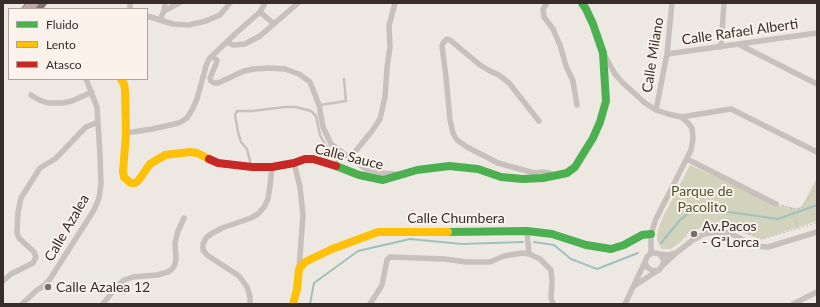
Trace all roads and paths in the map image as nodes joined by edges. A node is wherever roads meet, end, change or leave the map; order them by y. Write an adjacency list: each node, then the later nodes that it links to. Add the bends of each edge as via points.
1 (165, 3): 11 (street)
2 (179, 3): 11 (street)
3 (230, 3): 14 (street, via 220,15 190,25)
4 (265, 3): 12 (street)
5 (298, 3): 15 (street)
6 (395, 3): 37 (street, via 389,26 390,47 380,119)
7 (547, 3): 30 (street, via 543,9 544,16 560,45 573,81)
8 (582, 3): 20 (street, Calle Sauce, via 593,24)
9 (672, 3): 21 (street, Calle Milano)
10 (724, 3): 19 (street)
11 (164, 11): 14 (street)
12 (260, 12): 15 (street); 17 (street)
13 (148, 16): 14 (street)
14 (160, 20)
15 (274, 24): 17 (street, via 245,44 233,45)
16 (817, 33): 18 (street, Calle Rafael Alberti)
17 (227, 42): 22 (street)
18 (740, 45): 19 (street, Calle Rafael Alberti); 26 (street)
19 (721, 47): 21 (street, Calle Rafael Alberti)
20 (603, 53): 31 (street, via 623,83); 44 (street, Calle Sauce, via 606,101 600,122 575,167 567,173)
21 (667, 54): 31 (street, Calle Milano)
22 (211, 57): 29 (street, via 217,60 210,78 214,83 254,69 285,69 299,74 310,82); 35 (street, via 188,118 179,123)
23 (344, 79): 29 (lane, via 346,101)
24 (86, 80): 27 (street, Calle Azalea)
25 (122, 80): 35 (street, Calle Sauce, via 125,90)
26 (817, 84)
27 (92, 92): 28 (street, via 63,103 48,103); 34 (street, Calle Azalea)
28 (31, 95)
29 (319, 105): 37 (street, via 323,127 331,144)
30 (577, 105)
31 (656, 110): 32 (street)
32 (681, 117): 36 (street, via 731,109); 38 (street, via 692,128 693,139)
33 (539, 121): 44 (street, via 499,74 480,65 450,40 443,43 450,120 457,140 498,163)
34 (98, 122): 60 (street, via 86,127 58,156 40,168 22,198 17,233 36,257 33,263); 63 (street, Calle Azalea, via 101,184 94,210 50,280)
35 (126, 133): 41 (street, Calle Sauce, via 123,172 124,177 131,183 138,181 150,164 165,155 190,152 218,163)
36 (817, 152)
37 (350, 158): 43 (street, via 366,169)
38 (687, 159): 46 (street); 52 (street)
39 (294, 163): 40 (street, Calle Sauce, via 313,159); 42 (street, Calle Sauce); 59 (street, via 303,215)
40 (338, 166): 41 (lane, via 336,154 326,146 320,135 316,116 311,111 285,106 237,111 235,115 238,132 241,142 247,149); 43 (street, Calle Sauce, via 359,175 383,180)
41 (252, 167): 42 (street, Calle Sauce)
42 (272, 167): 65 (street, via 268,198 258,214 210,234 203,244 207,255 239,276 247,287)
43 (403, 174): 44 (street, Calle Sauce, via 448,166 478,169 501,177 523,179)
44 (555, 176)
45 (817, 188): 47 (path, via 801,208)
46 (776, 204): 47 (path)
47 (790, 208): 49 (path)
48 (184, 218): 64 (street, via 175,243 176,259 172,268 157,275 124,280)
49 (798, 229)
50 (528, 230): 52 (street, Calle Chumbera, via 611,249 642,235); 54 (street); 59 (street, Calle Chumbera, via 378,232 325,252 305,262)
51 (817, 232): 53 (street, via 768,247 756,246 729,233 716,232 704,234)
52 (651, 234): 55 (street)
53 (676, 253): 56 (street); 58 (street)
54 (529, 254): 67 (street, via 504,256 490,262 390,257 387,260 382,285); 68 (street, via 540,259 551,270)
55 (651, 254): 56 (street); 57 (street)
56 (659, 254): 58 (street, via 664,262)
57 (646, 262): 58 (street, via 647,267 653,271); 61 (street)
58 (660, 268): 61 (street)
59 (299, 269): 66 (street)
60 (3, 281)
61 (634, 286): 69 (street)
62 (817, 292): 70 (street)
63 (22, 304)
64 (103, 304)
65 (250, 304)
66 (293, 304)
67 (370, 304)
68 (553, 304)
69 (624, 304)
70 (793, 304)

